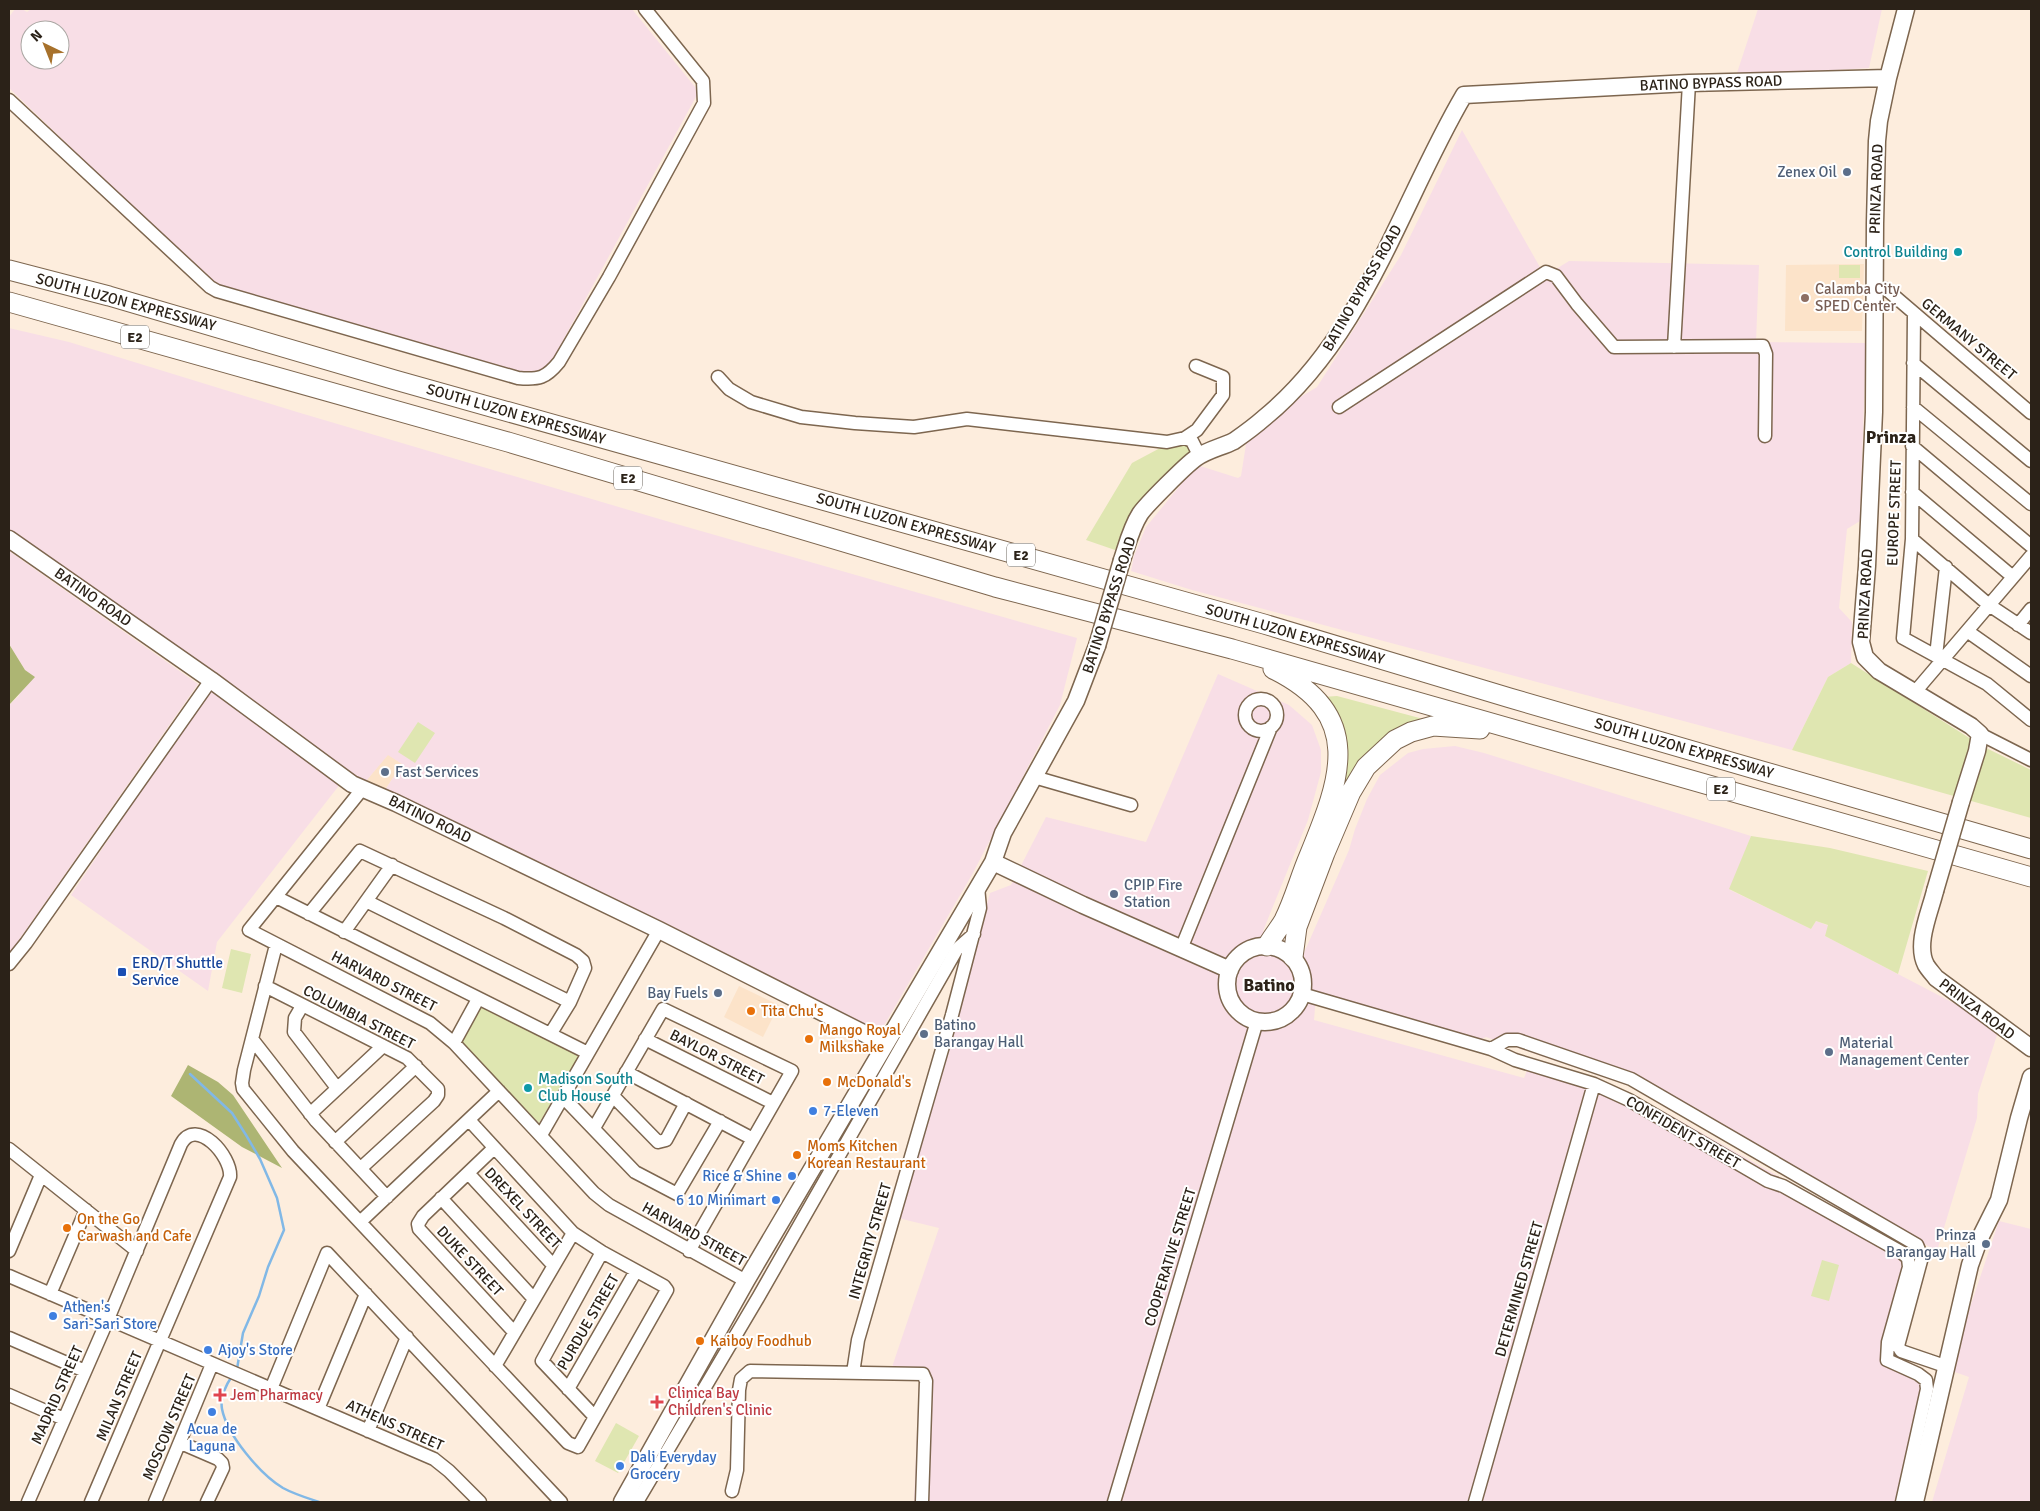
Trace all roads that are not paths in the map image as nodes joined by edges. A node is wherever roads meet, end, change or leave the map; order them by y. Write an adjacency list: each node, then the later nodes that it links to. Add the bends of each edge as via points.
1 (645, 9): 5 (street, via 703,81 704,103 560,362 549,374 534,380 217,291)
2 (1906, 9): 3 (main road, PRINZA ROAD)
3 (1888, 78): 4 (main road, BATINO BYPASS ROAD); 39 (main road, PRINZA ROAD, via 1879,121 1876,161 1874,412 1861,642 1870,663)
4 (1689, 83): 10 (street); 20 (main road, BATINO BYPASS ROAD, via 1464,95 1385,253 1330,348 1294,391 1264,418 1234,441)
5 (9, 100)
6 (9, 270): 48 (highway, SOUTH LUZON EXPRESSWAY / E2, via 1255,622)
7 (1886, 289): 9 (street, GERMANY STREET)
8 (9, 302): 35 (highway, SOUTH LUZON EXPRESSWAY / E2, via 508,442 995,587)
9 (1914, 314): 11 (street, EUROPE STREET); 16 (street, GERMANY STREET)
10 (1674, 347): 15 (street, via 1614,347 1556,276 1546,272); 17 (street, via 1763,346 1766,354)
11 (1913, 363): 14 (street, EUROPE STREET); 21 (street)
12 (1196, 366): 18 (street, via 1223,377 1223,395 1197,430)
13 (718, 377): 18 (street, via 729,389 751,402 801,417 914,427 967,419 1167,442)
14 (1913, 406): 19 (street, EUROPE STREET); 23 (street)
15 (1339, 407)
16 (2031, 413)
17 (1765, 436)
18 (1185, 438): 20 (street, via 1192,441 1197,451)
19 (1912, 446): 22 (street, EUROPE STREET); 26 (street)
20 (1196, 458): 45 (main road, BATINO BYPASS ROAD, bridge, via 1140,514 1076,700)
21 (2031, 461)
22 (1912, 492): 25 (street, EUROPE STREET); 29 (street)
23 (2031, 504)
24 (9, 539): 38 (main road, BATINO ROAD)
25 (1912, 539): 28 (street); 36 (street, EUROPE STREET, via 1903,638)
26 (2031, 546)
27 (2031, 556): 29 (street)
28 (1946, 567): 30 (street); 36 (street)
29 (2013, 577): 30 (street)
30 (1989, 605): 32 (street); 33 (street)
31 (2031, 610): 32 (street)
32 (2018, 625): 34 (street)
33 (1967, 631): 36 (street); 37 (street)
34 (2031, 633)
35 (1232, 649): 42 (highway, SOUTH LUZON EXPRESSWAY / E2); 60 (highway, via 1291,678 1315,697 1332,722 1338,745 1338,770 1326,814 1284,920)
36 (1939, 658): 39 (street); 40 (street, via 1987,684)
37 (2031, 676)
38 (211, 680): 46 (main road, BATINO ROAD, via 352,784); 63 (street)
39 (1915, 692): 43 (main road, PRINZA ROAD)
40 (2031, 720)
41 (1271, 727): 61 (street)
42 (1516, 730): 51 (highway, SOUTH LUZON EXPRESSWAY / E2); 62 (highway, via 1433,726 1395,740 1379,753 1351,792 1329,844 1297,927)
43 (1980, 734): 44 (street); 77 (main road, PRINZA ROAD, bridge, via 1935,891 1922,953 1936,978)
44 (2031, 760)
45 (1034, 777): 47 (street); 49 (main road, BATINO BYPASS ROAD, via 1003,833)
46 (363, 788): 53 (street); 56 (main road, BATINO ROAD)
47 (1131, 805)
48 (2031, 849)
49 (993, 862): 52 (main road, BATINO BYPASS ROAD); 61 (main road)
50 (392, 865): 54 (street); 55 (street, via 360,851); 68 (street, via 581,958 585,968)
51 (2031, 878)
52 (978, 887): 58 (street, INTEGRITY STREET, via 980,908); 75 (main road, BATINO BYPASS ROAD)
53 (276, 897): 55 (street); 59 (street, HARVARD STREET, via 249,930)
54 (368, 902): 57 (street); 68 (street)
55 (309, 914): 57 (street)
56 (659, 930): 75 (main road, BATINO ROAD); 79 (street)
57 (344, 932): 67 (street)
58 (974, 934): 128 (street, INTEGRITY STREET, via 858,1340); 145 (street, via 957,949 759,1296)
59 (276, 945): 65 (street); 74 (street, HARVARD STREET, via 416,1014)
60 (1266, 946): 62 (main road, via 1285,951); 64 (main road, via 1245,952)
61 (1181, 949): 64 (main road)
62 (1293, 957): 66 (main road, via 1302,974)
63 (9, 964)
64 (1230, 970): 70 (main road, via 1227,986 1232,1002 1242,1014)
65 (265, 986): 69 (street, COLUMBIA STREET); 72 (street)
66 (1302, 994): 70 (main road, via 1297,1005 1279,1019); 78 (street, CONFIDENT STREET)
67 (478, 999): 71 (street); 74 (street)
68 (570, 1002): 71 (street)
69 (302, 1006): 76 (street, COLUMBIA STREET); 84 (street, via 295,1018 294,1032)
70 (1257, 1021): 147 (street, COOPERATIVE STREET)
71 (551, 1033): 79 (street)
72 (252, 1039): 90 (street); 106 (street, via 243,1089 293,1151)
73 (645, 1039): 81 (street); 88 (street, BAYLOR STREET); 88 (street, via 663,1009 792,1071)
74 (454, 1043): 85 (street, HARVARD STREET)
75 (885, 1044): 115 (main road, BATINO BYPASS ROAD)
76 (383, 1046): 80 (street, COLUMBIA STREET); 84 (street)
77 (2031, 1048)
78 (1492, 1049): 83 (street, CONFIDENT STREET, via 1515,1060); 126 (street, via 1507,1040 1518,1040 1620,1074 1917,1245 1922,1257 1898,1346 1901,1351)
79 (588, 1053): 87 (street)
80 (416, 1066): 97 (street); 100 (street, COLUMBIA STREET, via 438,1089 438,1094)
81 (626, 1072): 86 (street); 89 (street)
82 (2031, 1077): 126 (main road, via 1999,1200 1970,1265)
83 (1594, 1084): 148 (street, DETERMINED STREET); 149 (street, CONFIDENT STREET, via 1629,1100 1908,1258 1910,1267 1888,1342 1887,1360 1918,1374 1926,1380 1927,1389)
84 (337, 1088): 90 (street)
85 (499, 1091): 91 (street); 94 (street, HARVARD STREET)
86 (613, 1096): 89 (street, via 658,1142 666,1140); 93 (street)
87 (564, 1097): 93 (street); 94 (street)
88 (774, 1103): 96 (street)
89 (686, 1104): 92 (street)
90 (310, 1114): 97 (street)
91 (469, 1120): 98 (street); 103 (street)
92 (720, 1122): 93 (street, via 677,1194 634,1172); 96 (street)
93 (594, 1128)
94 (541, 1135): 110 (street, HARVARD STREET, via 609,1205)
95 (188, 1136): 109 (street, MADRID STREET, via 181,1144); 123 (street, MILAN STREET, via 194,1134 217,1147 229,1163 230,1177)
96 (753, 1139): 110 (street)
97 (335, 1142): 100 (street)
98 (494, 1148): 101 (street, DUKE STREET); 107 (street)
99 (9, 1149): 102 (street)
100 (361, 1168): 103 (street)
101 (468, 1173): 104 (street, DUKE STREET); 112 (street, DREXEL STREET)
102 (41, 1175): 105 (street); 108 (street)
103 (387, 1197): 106 (street)
104 (441, 1198): 118 (street); 120 (street, DUKE STREET, via 423,1216 418,1229)
105 (86, 1210): 109 (street); 116 (street)
106 (360, 1222): 125 (street)
107 (573, 1234): 111 (street); 112 (street)
108 (9, 1250)
109 (137, 1251): 119 (street, MADRID STREET)
110 (689, 1251): 115 (street, HARVARD STREET)
111 (602, 1252): 113 (street); 130 (street, via 542,1361)
112 (553, 1265): 118 (street)
113 (636, 1271): 130 (street, PURDUE STREET); 133 (street, via 667,1290)
114 (9, 1276): 116 (street, ATHENS STREET)
115 (746, 1281): 144 (main road, BATINO BYPASS ROAD)
116 (50, 1294): 119 (street, ATHENS STREET)
117 (366, 1294): 121 (street); 129 (street, via 327,1253); 132 (street)
118 (534, 1298): 120 (street)
119 (108, 1319): 123 (street, ATHENS STREET); 127 (street, MADRID STREET)
120 (514, 1332): 125 (street)
121 (406, 1337): 135 (street); 143 (street)
122 (9, 1338): 127 (street)
123 (160, 1342): 124 (street, ATHENS STREET); 139 (street, MILAN STREET)
124 (218, 1366): 129 (street, ATHENS STREET); 136 (street, MOSCOW STREET)
125 (495, 1366): 133 (street, via 568,1443 578,1446)
126 (1945, 1366): 150 (main road)
127 (85, 1371): 134 (street, MADRID STREET)
128 (853, 1373): 137 (street, via 750,1371 741,1379 738,1390 737,1470); 146 (street, via 923,1374 926,1381)
129 (265, 1387): 132 (street, ATHENS STREET)
130 (568, 1389): 133 (street)
131 (9, 1395): 134 (street)
132 (318, 1410): 135 (street, ATHENS STREET)
133 (595, 1417)
134 (64, 1419): 138 (street, MADRID STREET)
135 (368, 1431): 142 (street, ATHENS STREET, via 442,1464)
136 (181, 1443): 140 (street, MOSCOW STREET); 141 (street, via 222,1463 223,1468)
137 (732, 1491)
138 (28, 1502)
139 (91, 1502)
140 (155, 1502)
141 (208, 1502)
142 (480, 1502)
143 (561, 1502)
144 (622, 1502)
145 (636, 1502)
146 (922, 1502)
147 (1114, 1502)
148 (1475, 1502)
149 (1902, 1502)
150 (1915, 1502)

